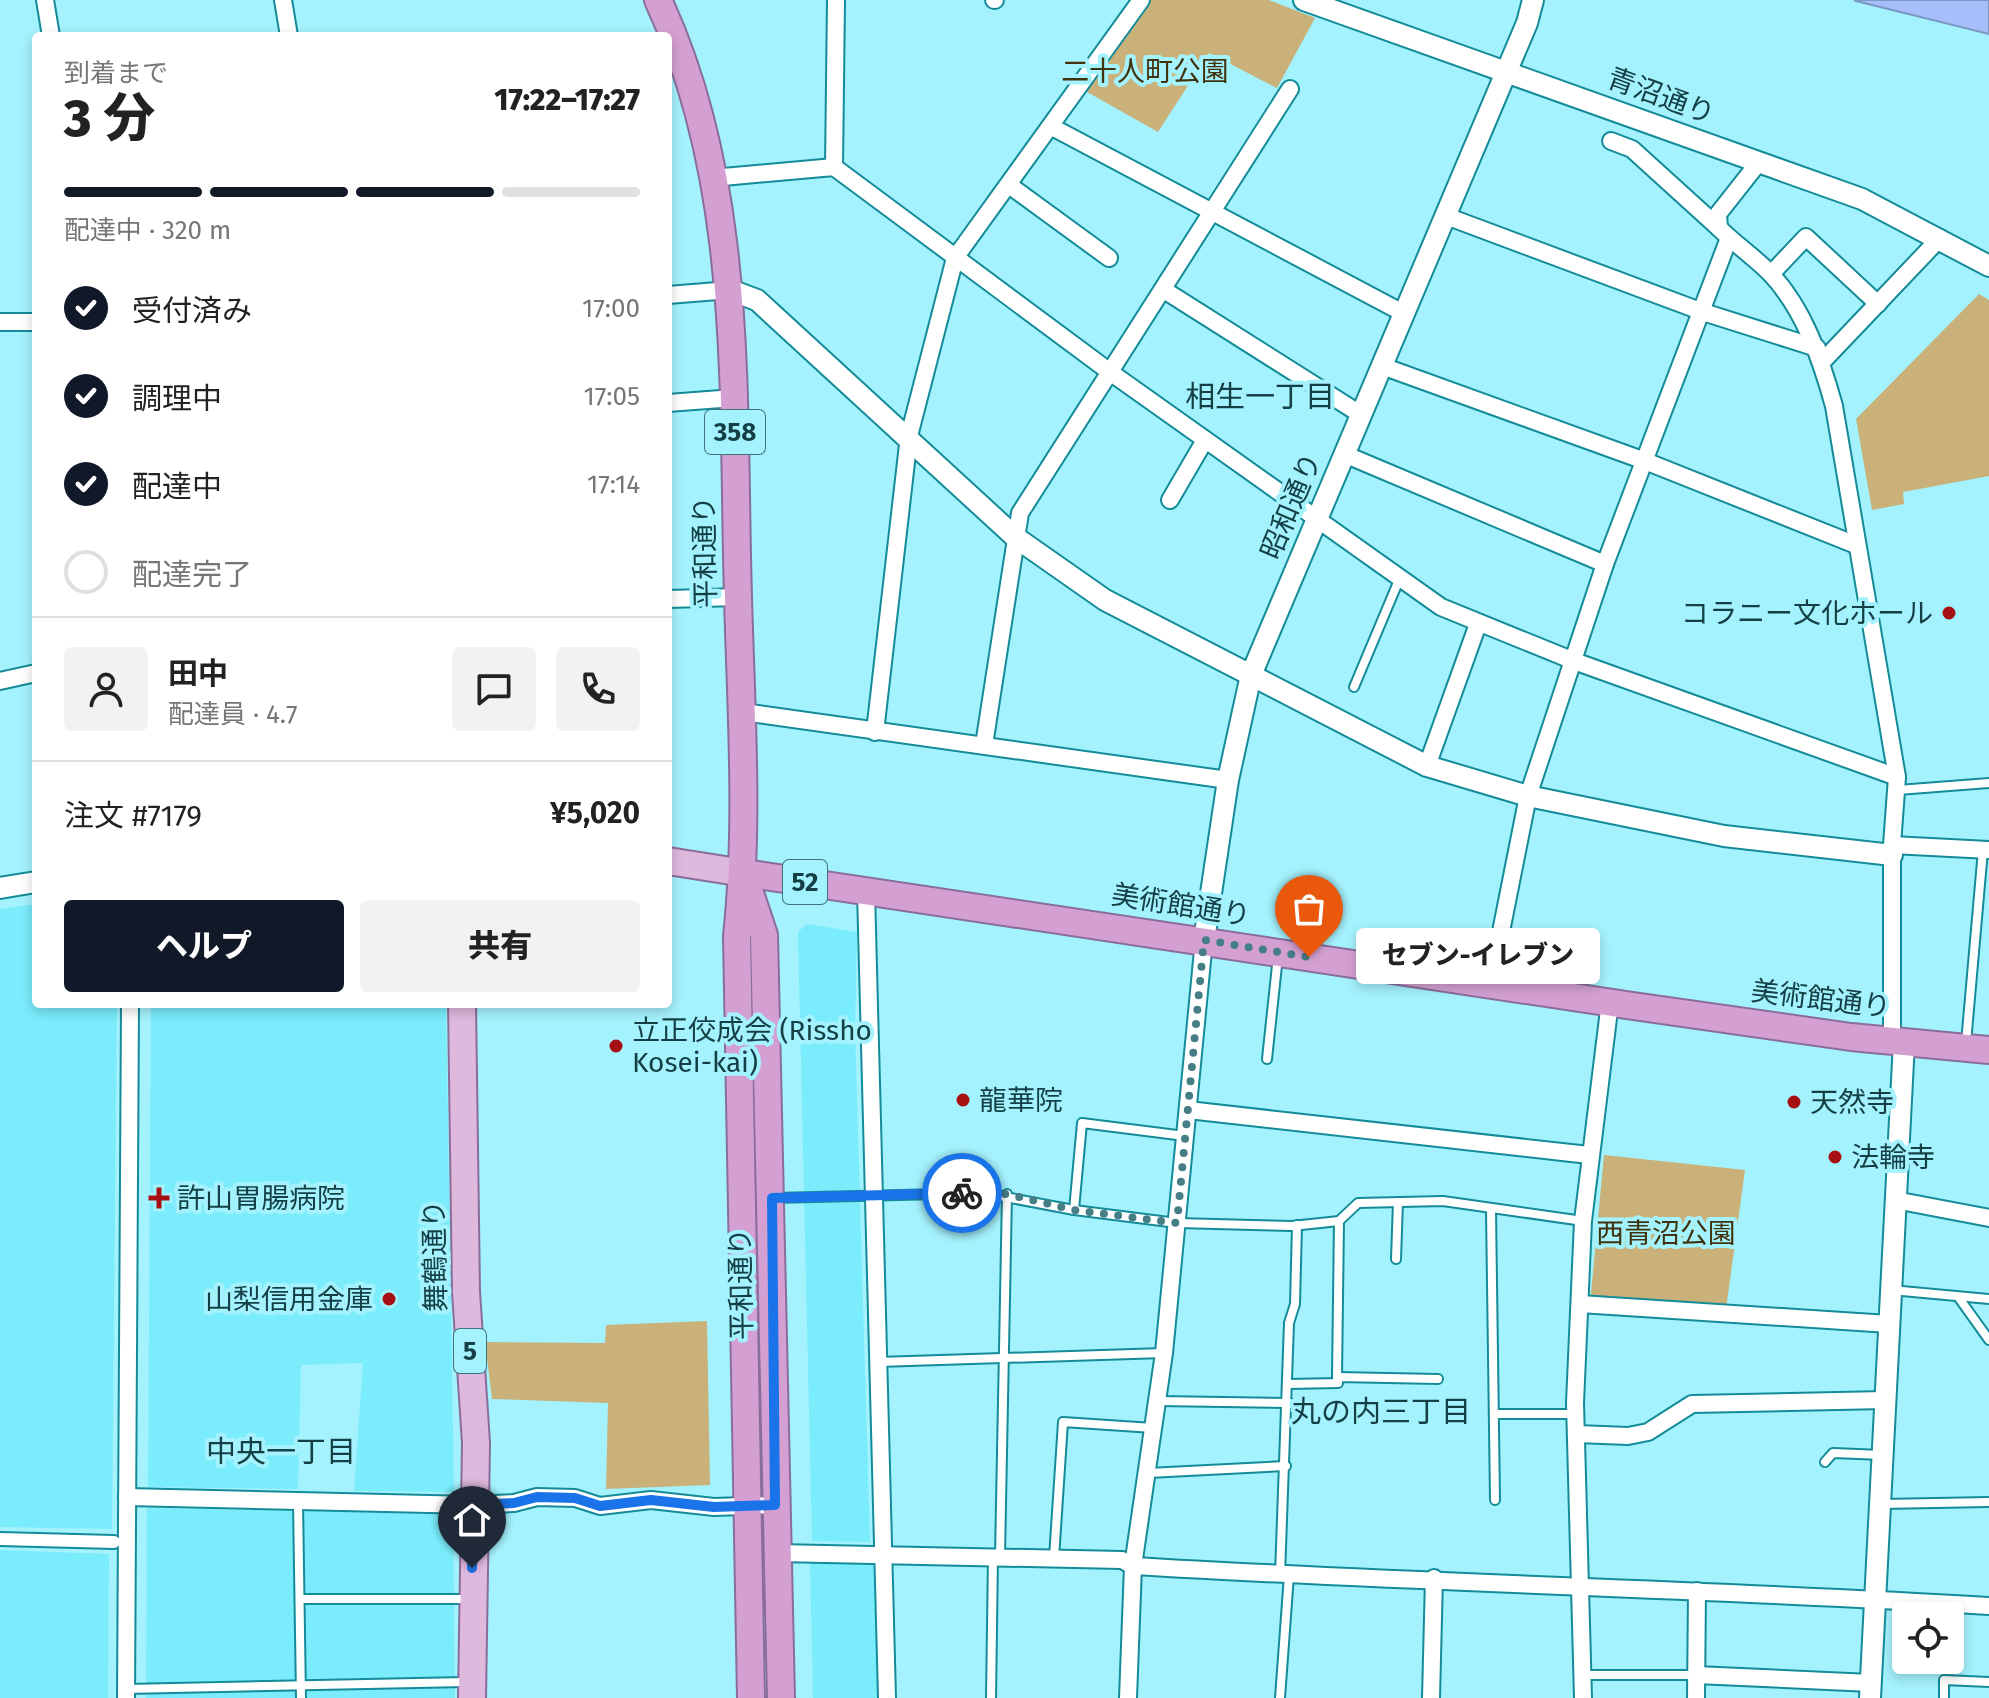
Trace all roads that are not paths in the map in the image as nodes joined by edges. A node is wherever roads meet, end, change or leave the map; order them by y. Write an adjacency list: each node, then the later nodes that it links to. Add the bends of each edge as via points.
1 (45, 0): 8 (street)
2 (283, 0): 9 (street)
3 (658, 0): 10 (highway, 平和通り / 358)
4 (836, 0): 17 (street)
5 (1141, 0): 14 (street)
6 (1304, 0): 12 (street, 青沼通り)
7 (1533, 0): 12 (street, 昭和通り)
8 (50, 32)
9 (288, 32)
10 (670, 32)
11 (672, 38): 18 (highway, 平和通り / 358)
12 (1507, 70): 16 (street, 青沼通り); 21 (street, 昭和通り)
13 (1290, 89): 20 (street)
14 (1052, 127): 19 (street); 20 (street)
15 (1611, 141): 22 (street, via 1632,149)
16 (1759, 162): 22 (street, via 1718,214); 23 (street, 青沼通り, via 1862,199)
17 (834, 167): 18 (street); 24 (street)
18 (712, 178): 28 (highway, 平和通り / 358)
19 (1009, 185): 24 (street); 25 (street)
20 (1212, 213): 29 (street); 33 (street)
21 (1446, 216): 32 (street); 33 (street, 昭和通り)
22 (1724, 233): 27 (street); 32 (street)
23 (1940, 238): 26 (street, 青沼通り); 31 (street)
24 (955, 258): 38 (street); 42 (street)
25 (1109, 258)
26 (1989, 266)
27 (1771, 274): 31 (street, via 1806,237); 36 (street)
28 (730, 290): 30 (street); 39 (highway, 平和通り / 358); 42 (street, via 757,300)
29 (1164, 290): 38 (street); 41 (street)
30 (672, 295)
31 (1878, 304): 36 (street)
32 (1703, 312): 36 (street); 45 (street)
33 (1405, 314): 37 (street, 昭和通り)
34 (0, 322): 35 (street)
35 (32, 322)
36 (1819, 355): 49 (street, via 1834,406)
37 (1382, 366): 41 (street, 昭和通り); 45 (street)
38 (1110, 372): 43 (street); 48 (street, via 1020,513)
39 (734, 398): 40 (street); 52 (highway, 平和通り / 358)
40 (672, 403)
41 (1360, 414): 44 (street, 昭和通り)
42 (909, 436): 48 (street); 61 (street)
43 (1205, 440): 46 (street); 47 (street)
44 (1344, 454): 47 (street, 昭和通り); 50 (street)
45 (1645, 461): 49 (street); 50 (street)
46 (1170, 500)
47 (1316, 517): 51 (street); 57 (street, 昭和通り)
48 (1015, 537): 57 (street, via 1105,600); 62 (street)
49 (1856, 545): 66 (street)
50 (1605, 564): 55 (street)
51 (1399, 580): 54 (street); 59 (lane)
52 (738, 597): 53 (street); 60 (highway, 平和通り / 358)
53 (672, 599)
54 (1478, 624): 55 (street); 63 (street)
55 (1574, 661): 66 (street); 67 (street)
56 (32, 674): 58 (street)
57 (1251, 675): 63 (street); 64 (street, 昭和通り)
58 (0, 681)
59 (1354, 687)
60 (743, 712): 61 (street); 71 (highway, 平和通り / 358)
61 (875, 732): 62 (street)
62 (984, 745): 64 (street)
63 (1427, 766): 67 (street)
64 (1228, 780): 75 (street, 昭和通り)
65 (1989, 783): 66 (lane)
66 (1898, 784): 68 (street)
67 (1528, 796): 68 (street, via 1724,836); 77 (street)
68 (1892, 850): 69 (street); 81 (street)
69 (1986, 850): 82 (lane)
70 (672, 862): 71 (main road)
71 (744, 873): 74 (highway, 美術館通り / 52); 89 (highway, 平和通り / 52, via 764,935); 130 (highway, 平和通り / 52, via 737,936)
72 (32, 883): 73 (street)
73 (0, 888)
74 (866, 891): 75 (highway, 美術館通り / 52); 87 (street)
75 (1204, 940): 76 (highway, 美術館通り / 52); 84 (street)
76 (1279, 952): 77 (highway, 美術館通り / 52); 83 (lane)
77 (1491, 982): 78 (highway, 美術館通り / 52)
78 (1610, 1002): 81 (highway, 美術館通り / 52); 86 (street)
79 (130, 1008): 123 (street)
80 (462, 1008): 128 (main road, 舞鶴通り / 5, via 466,1292 476,1443)
81 (1898, 1041): 82 (highway, 美術館通り / 52); 90 (street)
82 (1978, 1049)
83 (1267, 1059)
84 (1188, 1110): 85 (street); 86 (street)
85 (1185, 1136): 92 (lane, via 1082,1123); 97 (street)
86 (1589, 1155): 96 (street)
87 (873, 1194): 88 (lane); 89 (lane); 108 (street)
88 (1007, 1194): 92 (lane); 107 (lane)
89 (772, 1198): 129 (highway, 平和通り / 52)
90 (1895, 1200): 94 (street); 100 (street)
91 (1398, 1202): 93 (lane, via 1443,1201); 95 (lane, via 1358,1203); 99 (lane)
92 (1074, 1210): 97 (lane)
93 (1491, 1210): 96 (lane); 115 (lane)
94 (1989, 1218)
95 (1339, 1221): 98 (lane); 109 (lane)
96 (1583, 1221): 103 (street)
97 (1177, 1223): 98 (lane); 106 (street)
98 (1297, 1225): 111 (lane)
99 (1396, 1259)
100 (1891, 1290): 101 (lane); 104 (street)
101 (1959, 1298): 102 (lane); 105 (lane)
102 (1989, 1299)
103 (1580, 1304): 104 (street); 116 (street)
104 (1889, 1324): 112 (street)
105 (1989, 1340)
106 (1164, 1353): 107 (lane); 113 (street)
107 (1004, 1358): 108 (lane); 135 (lane)
108 (878, 1362): 134 (street)
109 (1337, 1377): 110 (lane); 111 (lane, via 1338,1383)
110 (1438, 1379)
111 (1289, 1384): 114 (lane)
112 (1885, 1400): 118 (street, via 1692,1404 1648,1432); 119 (street)
113 (1157, 1401): 114 (lane); 117 (street)
114 (1289, 1403): 121 (lane)
115 (1495, 1414): 116 (lane); 124 (lane)
116 (1576, 1414): 118 (street)
117 (1154, 1428): 122 (street); 136 (lane, via 1063,1422)
118 (1577, 1434): 140 (street)
119 (1883, 1455): 120 (lane, via 1833,1453); 127 (street)
120 (1825, 1462)
121 (1286, 1466): 122 (lane); 138 (lane)
122 (1148, 1473): 137 (street)
123 (127, 1497): 125 (street); 152 (street)
124 (1495, 1500)
125 (298, 1502): 128 (street); 142 (lane)
126 (1989, 1502): 127 (lane)
127 (1880, 1504): 144 (street)
128 (473, 1505): 130 (street, via 537,1497 575,1498 600,1506 651,1500); 143 (main road, 舞鶴通り / 5)
129 (775, 1505): 130 (street); 133 (highway, 平和通り / 52)
130 (746, 1506): 154 (highway, 平和通り / 52)
131 (0, 1539): 132 (street)
132 (114, 1542)
133 (777, 1553): 134 (street); 155 (highway, 平和通り / 52)
134 (884, 1553): 135 (street); 156 (street)
135 (997, 1556): 136 (street); 157 (lane)
136 (1054, 1558): 137 (street, via 1122,1560)
137 (1133, 1566): 138 (street); 158 (street)
138 (1284, 1575): 139 (street); 159 (lane)
139 (1434, 1578): 140 (street); 160 (street)
140 (1579, 1585): 141 (street); 146 (street)
141 (1697, 1591): 144 (street); 147 (street)
142 (302, 1599): 143 (lane); 149 (lane)
143 (471, 1599): 150 (main road, 舞鶴通り / 5)
144 (1876, 1599): 145 (street); 151 (street)
145 (1989, 1606)
146 (1582, 1675): 147 (lane); 161 (street)
147 (1696, 1675): 151 (street); 162 (street)
148 (1989, 1682): 163 (lane, via 1944,1680)
149 (301, 1687): 150 (lane); 152 (lane); 153 (lane)
150 (472, 1690)
151 (1871, 1691)
152 (126, 1693)
153 (301, 1698)
154 (751, 1698)
155 (781, 1698)
156 (887, 1698)
157 (991, 1698)
158 (1128, 1698)
159 (1280, 1698)
160 (1431, 1698)
161 (1583, 1698)
162 (1696, 1698)
163 (1944, 1698)

